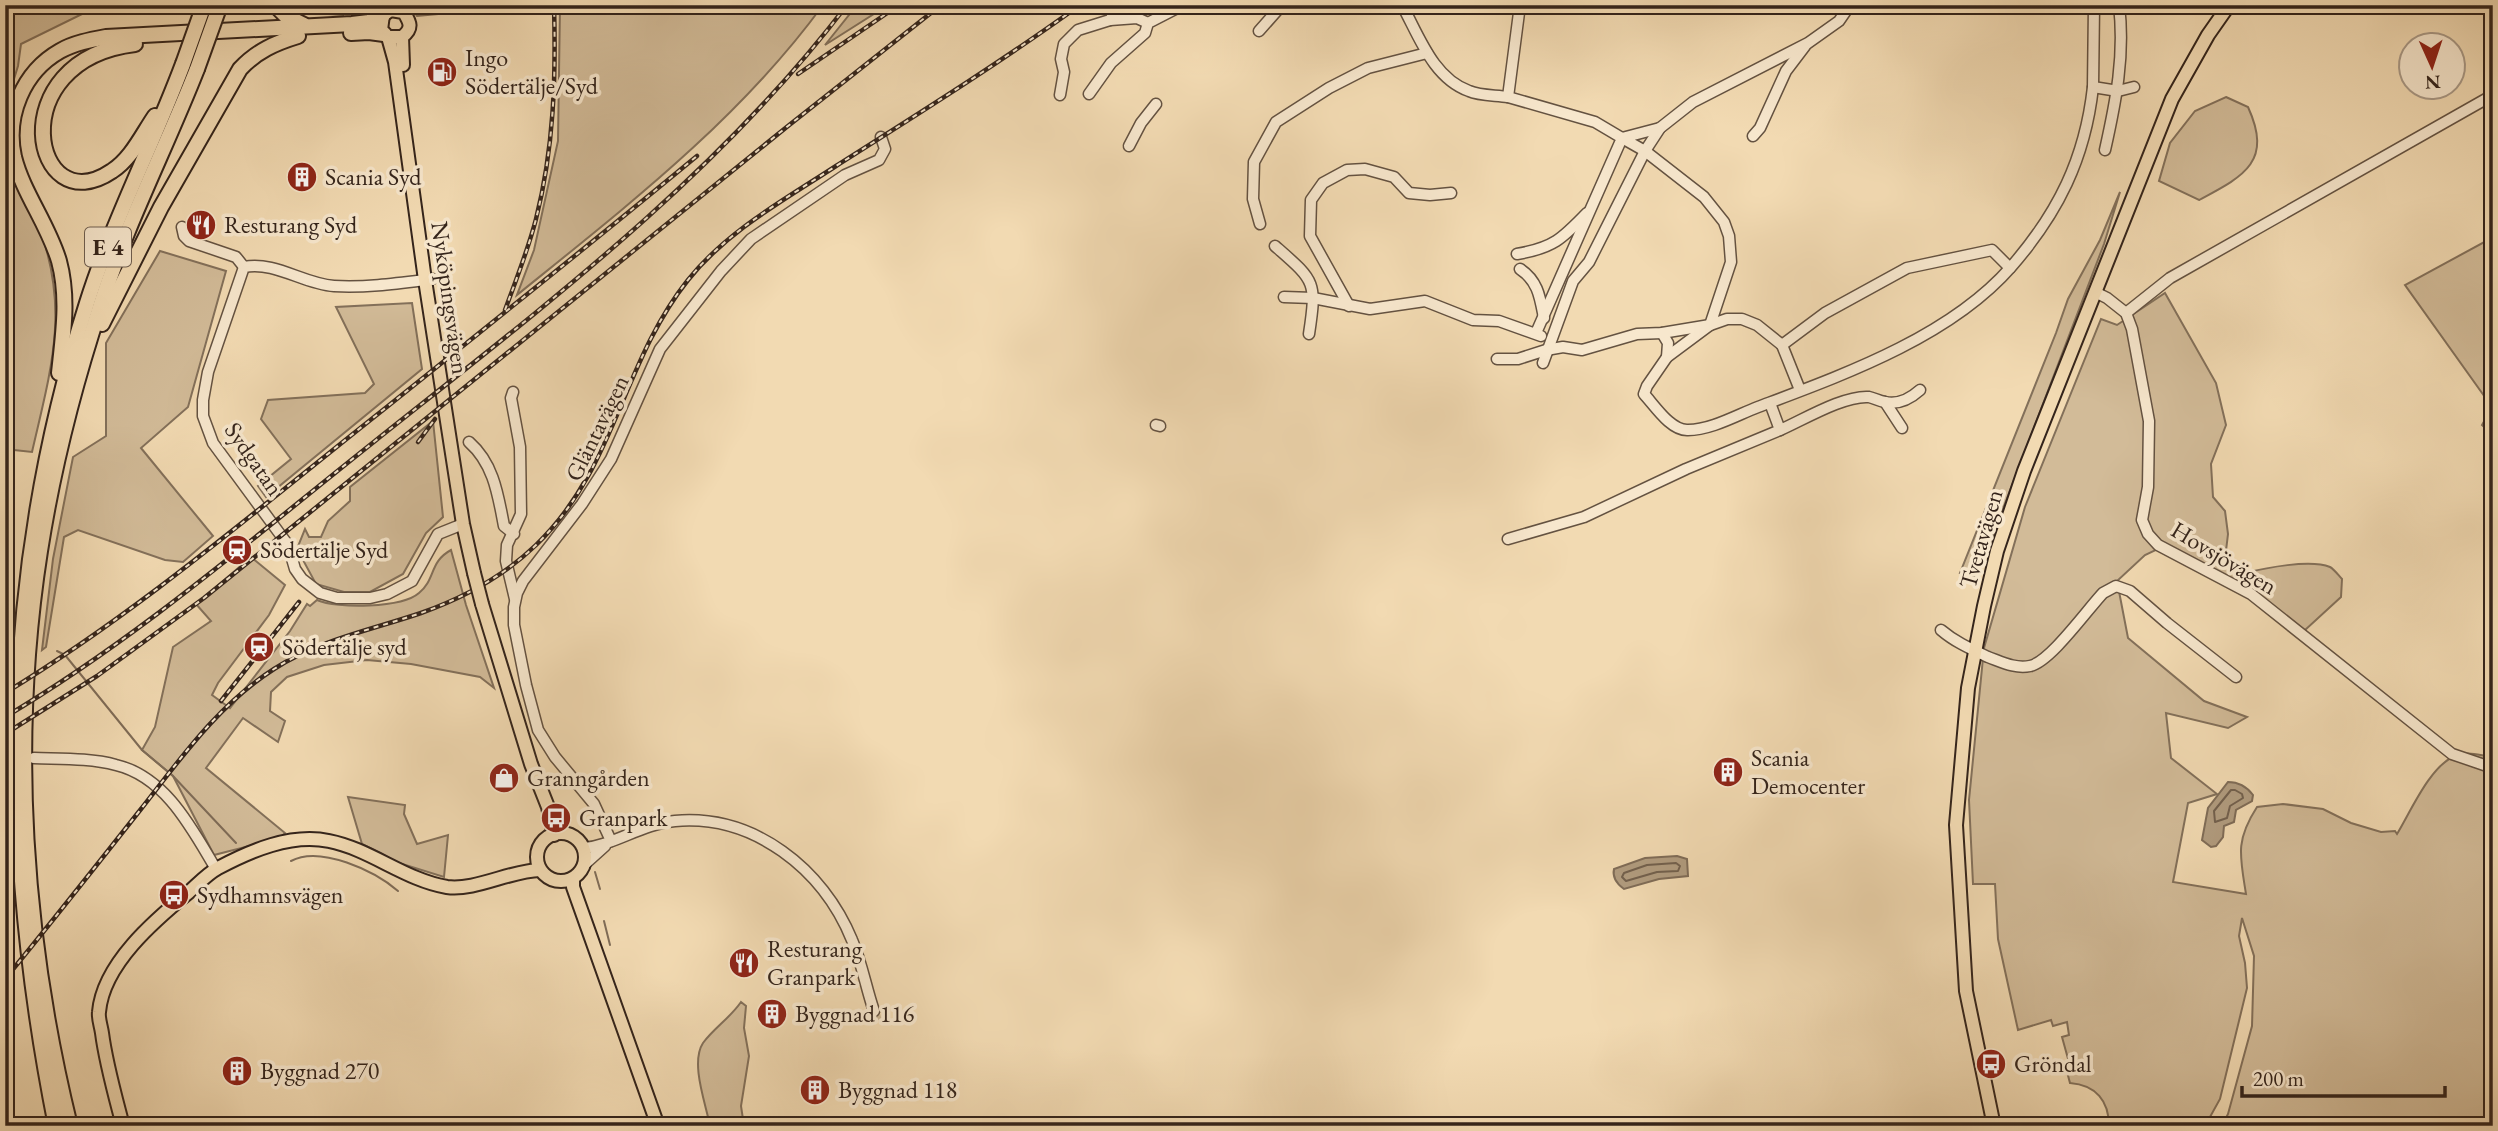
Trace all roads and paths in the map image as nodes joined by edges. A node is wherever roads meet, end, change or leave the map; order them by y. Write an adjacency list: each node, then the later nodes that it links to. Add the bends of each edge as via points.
1 (204, 5): 23 (highway, E 4, bridge)
2 (220, 5): 23 (highway, E 4, bridge)
3 (275, 5): 17 (highway)
4 (1119, 5): 15 (street)
5 (1183, 5): 16 (street)
6 (1282, 5): 18 (street)
7 (1402, 5): 22 (street)
8 (1520, 5): 31 (street)
9 (1850, 5): 21 (street, via 1839,21)
10 (2094, 5): 26 (street)
11 (2119, 5): 27 (street)
12 (2229, 5): 50 (main road, Tvetavägen, via 2172,99)
13 (402, 8): 14 (main road); 20 (main road, via 410,25)
14 (386, 11): 17 (highway, via 369,22); 19 (main road, via 380,25)
15 (1110, 20): 16 (street, via 1137,18); 29 (street, via 1078,30 1063,44)
16 (1149, 23): 28 (street)
17 (304, 31): 19 (highway); 24 (highway, via 135,44 88,53 51,76 38,96 30,128 35,151 60,176 84,181 106,175 132,152); 65 (highway, via 258,52 232,81 161,207); 71 (highway, via 88,40 59,51 29,79 13,117 12,144 61,272 65,323)
18 (1259, 31)
19 (386, 35): 20 (main road); 49 (main road, Nyköpingsvägen, via 397,74)
20 (402, 37): 49 (main road, Nyköpingsvägen)
21 (1808, 43): 33 (street, via 1693,102); 34 (street, via 1786,71)
22 (1427, 53): 31 (street, via 1446,78 1470,92); 42 (street, via 1368,68 1276,121 1254,162 1253,199)
23 (190, 66): 24 (highway, E 4); 65 (highway, E 4)
24 (176, 83): 71 (highway, E 4, via 88,300)
25 (2134, 87): 27 (street)
26 (2093, 88): 27 (street); 47 (street, via 2071,179)
27 (2118, 90): 38 (street)
28 (1089, 94)
29 (1060, 95)
30 (2493, 95): 54 (street, via 2170,278)
31 (1508, 97): 36 (street, via 1595,122)
32 (1156, 104): 37 (street)
33 (1660, 128): 36 (street); 39 (street)
34 (1753, 136)
35 (881, 137): 78 (street, Gläntavägen, via 885,149 879,160 845,175 751,239 667,338 611,459 560,536 523,581)
36 (1622, 138): 39 (street); 41 (street)
37 (1129, 146)
38 (2105, 150)
39 (1646, 151): 56 (street, via 1704,197 1724,222 1731,262); 60 (street, via 1590,262 1573,281)
40 (1451, 193): 53 (street, via 1409,192 1394,177 1365,169 1347,170 1323,183 1311,200 1310,236)
41 (1592, 207): 45 (street, via 1555,244); 55 (street)
42 (1261, 224)
43 (181, 226): 46 (street, via 189,241 236,257)
44 (1275, 246): 52 (street, via 1311,281)
45 (1517, 254)
46 (244, 267): 49 (street, via 259,264 332,286); 75 (street, Sydgatan, via 208,372 203,416 213,443 288,545 302,579 320,593 337,598 387,594 412,581 438,534)
47 (2010, 268): 61 (street, via 1992,250 1906,268 1825,313); 66 (street, via 1979,299 1929,333)
48 (1520, 269): 55 (street, via 1537,287)
49 (428, 279): 75 (main road, Nyköpingsvägen)
50 (2095, 292): 54 (street); 80 (main road, Tvetavägen, via 2010,509)
51 (1284, 297): 52 (street)
52 (1313, 298): 53 (street); 59 (street)
53 (1349, 306): 57 (street, via 1370,309 1425,301 1473,320 1499,321)
54 (2126, 313): 83 (street, Hovsjövägen, via 2149,421 2148,487 2142,520 2148,534 2158,545 2251,594 2452,754)
55 (1544, 318): 57 (street)
56 (1710, 325): 58 (street); 61 (street, via 1742,319); 62 (street)
57 (1536, 333): 60 (street)
58 (1662, 333): 60 (street, via 1637,334 1582,350); 62 (street, via 1668,343)
59 (1309, 334)
60 (1548, 345): 63 (street, via 1534,356); 64 (street)
61 (1783, 345): 66 (street)
62 (1667, 358): 70 (street, via 1644,394 1675,426 1686,431)
63 (1497, 359)
64 (1543, 363)
65 (79, 373): 99 (highway, E 4, via 39,552 28,653 24,781 28,874 40,977)
66 (1800, 390): 70 (street)
67 (1920, 390): 69 (street, via 1911,398)
68 (513, 392): 76 (street, via 521,514)
69 (1885, 402): 72 (street); 73 (street, via 1870,397 1851,399)
70 (1770, 403): 73 (street)
71 (54, 416): 98 (highway, E 4, via 36,491 19,613 11,801 14,876 27,981)
72 (1902, 428)
73 (1780, 430): 77 (street, via 1584,517)
74 (469, 442): 76 (street, via 491,470 504,526)
75 (463, 524): 84 (main road, Nyköpingsvägen, bridge, via 482,604)
76 (514, 534): 78 (street, via 507,545 506,561)
77 (1508, 539)
78 (515, 600): 87 (street, via 516,637 538,730 594,804)
79 (1941, 630): 80 (street)
80 (1976, 651): 81 (street, via 2007,665 2035,665 2103,593 2116,586 2148,604); 102 (main road, Tvetavägen, via 1968,688 1956,825 1966,991)
81 (2236, 677)
82 (34, 758): 91 (street, via 102,762 138,774 176,806)
83 (2493, 768)
84 (548, 807): 85 (main road, Nyköpingsvägen); 86 (main road, Nyköpingsvägen)
85 (568, 834): 86 (main road); 88 (main road)
86 (554, 835): 89 (main road, via 544,840)
87 (611, 841): 88 (street); 90 (street); 97 (street, via 652,825 694,820 731,826 771,842 800,864 828,896 852,938)
88 (584, 848): 90 (main road)
89 (537, 855): 92 (main road); 93 (main road)
90 (585, 864): 94 (main road)
91 (216, 869): 93 (main road, via 265,847 303,839 329,841 449,887); 100 (main road, via 128,948 106,986 99,1012)
92 (540, 870): 93 (main road); 95 (main road)
93 (508, 876)
94 (573, 879): 95 (main road); 96 (main road)
95 (558, 881): 96 (main road)
96 (593, 949): 101 (main road)
97 (874, 1011)
98 (56, 1126)
99 (70, 1126)
100 (123, 1126)
101 (658, 1126)
102 (1994, 1126)

